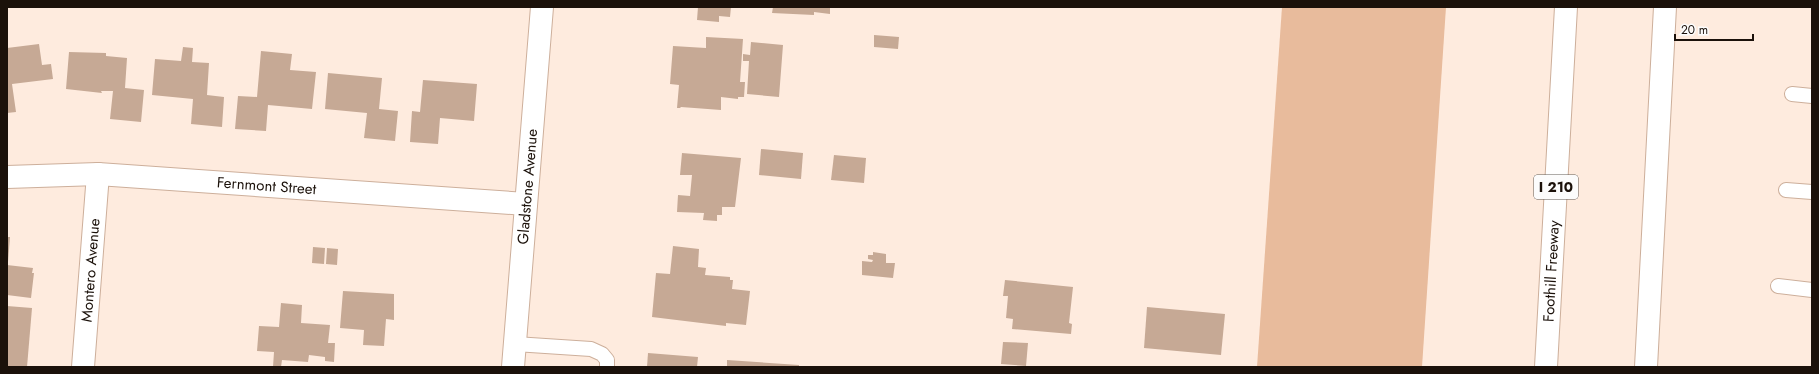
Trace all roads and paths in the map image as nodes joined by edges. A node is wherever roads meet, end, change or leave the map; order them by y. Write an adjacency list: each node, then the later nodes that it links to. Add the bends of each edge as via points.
1 (542, 7): 10 (main road, Gladstone Avenue)
2 (1566, 7): 17 (main road, Foothill Freeway / I 210)
3 (1665, 7): 18 (main road)
4 (1792, 94): 5 (lane)
5 (1812, 96)
6 (98, 174): 7 (main road, Fernmont Street); 10 (main road, Fernmont Street); 14 (main road, Montero Avenue)
7 (7, 177)
8 (1786, 190): 9 (lane)
9 (1812, 192)
10 (526, 204): 13 (main road, Gladstone Avenue)
11 (1778, 286): 12 (lane)
12 (1812, 290)
13 (515, 344): 15 (main road, Gladstone Avenue); 16 (lane, via 590,349 602,354 607,360)
14 (82, 367)
15 (513, 367)
16 (607, 367)
17 (1546, 367)
18 (1646, 367)

